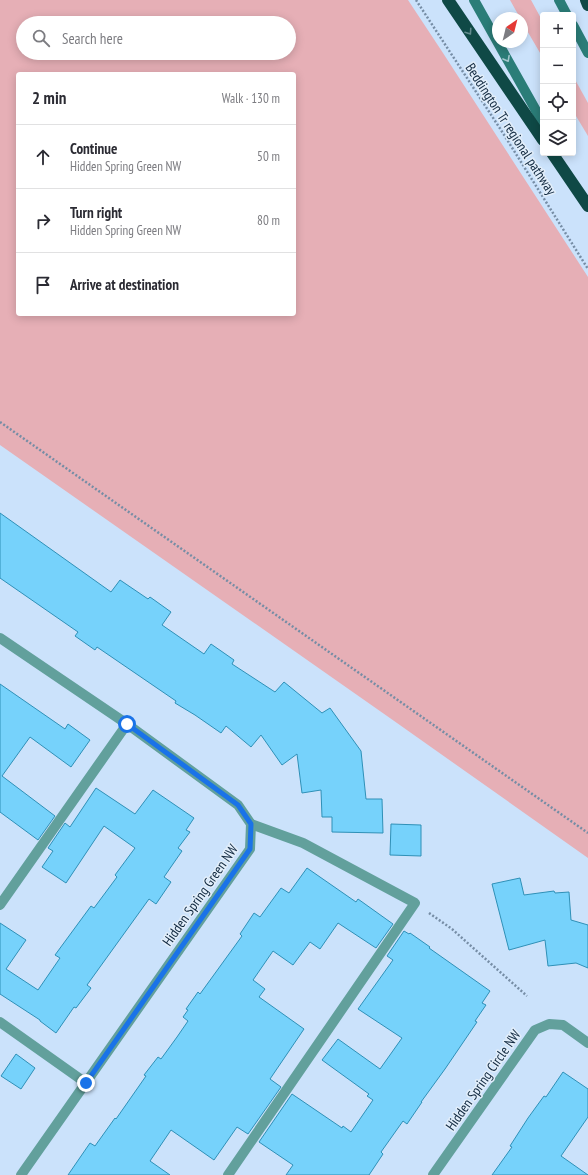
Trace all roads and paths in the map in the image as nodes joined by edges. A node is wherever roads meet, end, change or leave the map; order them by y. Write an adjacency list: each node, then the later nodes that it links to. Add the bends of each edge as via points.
1 (416, 0): 15 (path, Beddington Tr regional pathway)
2 (448, 0): 11 (highway, one-way to 11)
3 (474, 0): 10 (main road, one-way to 10)
4 (559, 0): 7 (main road)
5 (586, 0): 6 (highway)
6 (588, 5)
7 (565, 12)
8 (576, 31): 9 (main road)
9 (588, 53)
10 (541, 120)
11 (540, 136)
12 (554, 156): 14 (highway)
13 (562, 156): 14 (main road)
14 (588, 205)
15 (588, 269)
16 (0, 422): 20 (path)
17 (0, 638): 18 (street)
18 (127, 724): 19 (street, via 238,805); 22 (street)
19 (251, 824): 21 (street, via 303,843); 26 (street, Hidden Spring Green NW, via 250,849)
20 (588, 833)
21 (415, 903): 23 (path, via 452,929); 28 (street)
22 (0, 905)
23 (527, 996)
24 (0, 1022): 26 (street)
25 (588, 1043): 29 (street, Hidden Spring Circle NW, via 563,1024 549,1024 535,1030)
26 (86, 1083): 27 (street, Hidden Spring Green NW)
27 (21, 1175)
28 (228, 1175)
29 (433, 1175)

